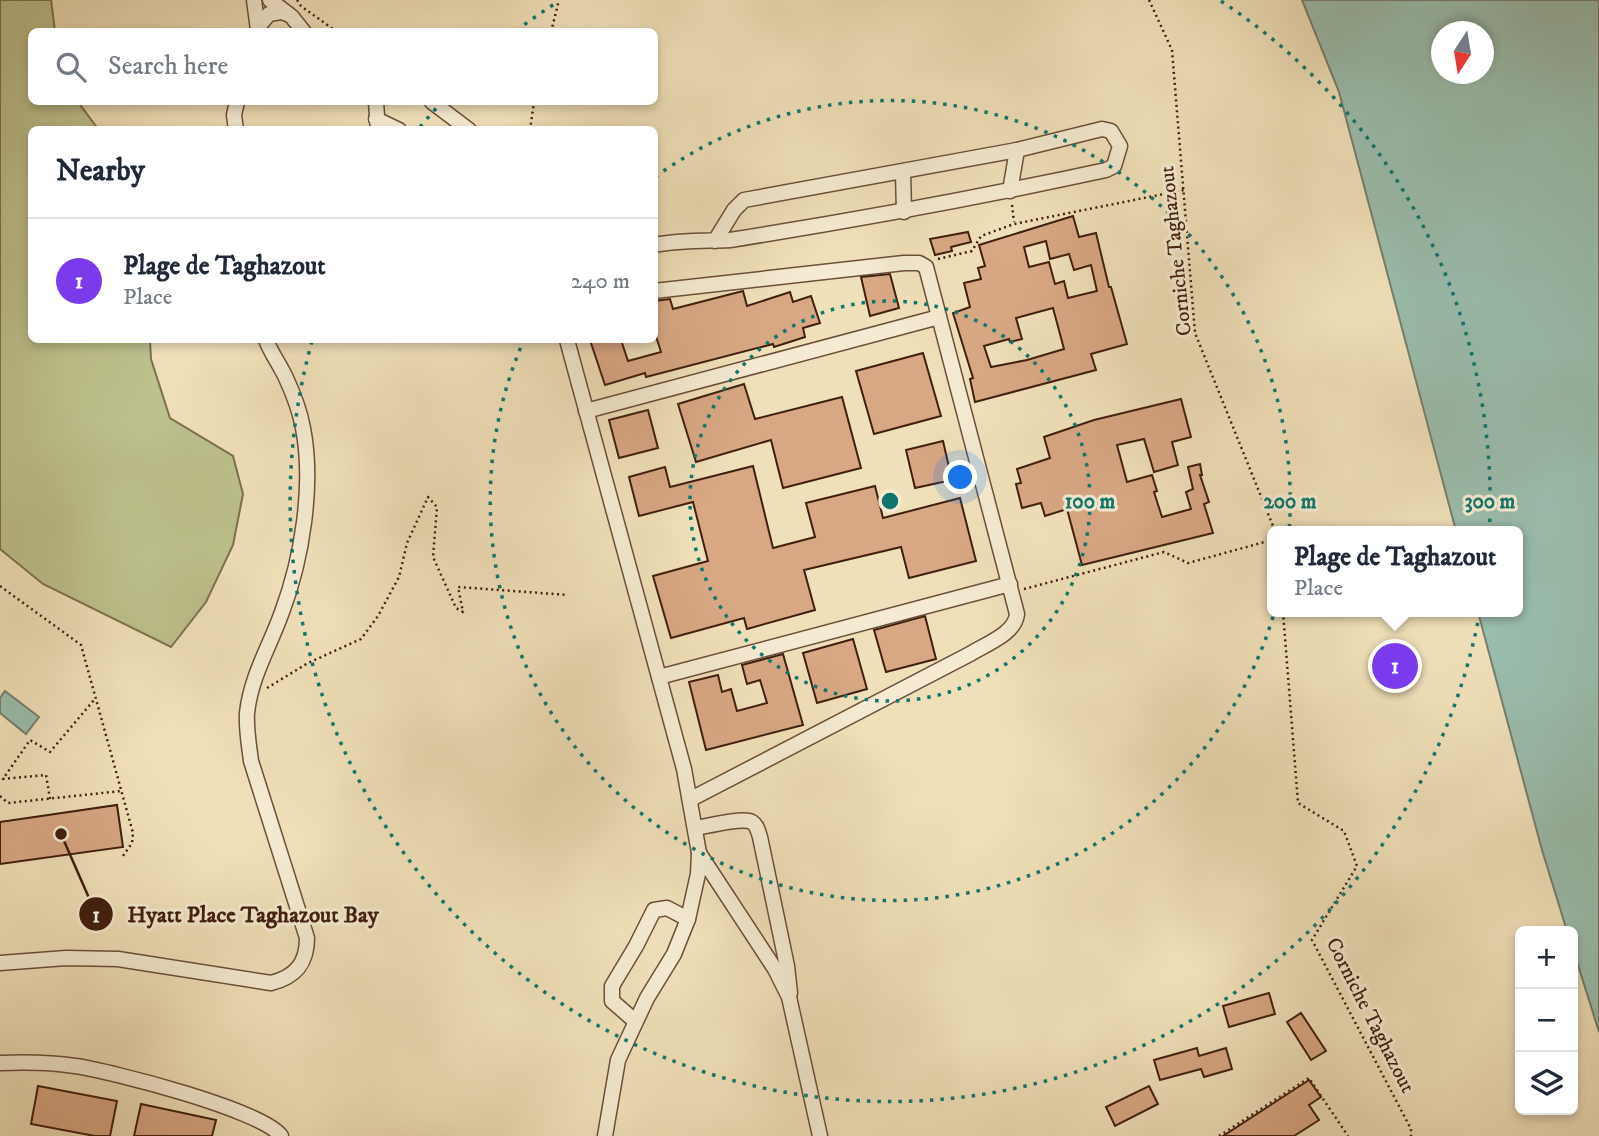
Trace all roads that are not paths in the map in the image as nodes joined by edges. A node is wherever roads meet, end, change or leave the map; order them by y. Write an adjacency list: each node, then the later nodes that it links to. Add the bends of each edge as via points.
1 (254, 0): 4 (street)
2 (270, 0): 3 (street)
3 (297, 26): 5 (street, via 281,12 269,13)
4 (258, 28)
5 (258, 28)
6 (237, 105): 10 (street)
7 (376, 105): 9 (street)
8 (436, 105): 11 (street)
9 (377, 124)
10 (236, 126)
11 (464, 126)
12 (1017, 150): 13 (street); 14 (street); 14 (street, via 1102,129 1111,131 1120,146 1115,166 1106,170)
13 (903, 172): 15 (street); 16 (street, via 744,200)
14 (1010, 191): 15 (street)
15 (904, 212): 16 (street)
16 (715, 240): 17 (street)
17 (658, 244)
18 (658, 291): 19 (street, via 919,263 926,267)
19 (939, 317): 22 (street); 23 (street)
20 (268, 343): 29 (street, via 303,427 307,473 296,565 258,669 247,714 251,761 307,938 304,960 290,976 271,983 118,958)
21 (568, 343): 22 (street)
22 (586, 411): 24 (street)
23 (1011, 588): 24 (street); 25 (street, via 1017,614 1010,630)
24 (659, 677): 25 (street)
25 (691, 799): 26 (street)
26 (696, 828): 27 (street); 30 (street, via 742,820 755,825 787,966)
27 (699, 853): 28 (street); 30 (street)
28 (688, 919): 31 (street, via 674,954); 31 (street, via 667,908 654,910 612,986 612,1001)
29 (0, 963)
30 (789, 997): 35 (street)
31 (635, 1021): 34 (street, via 618,1060)
32 (0, 1063): 33 (street, via 61,1064 120,1074 250,1115)
33 (281, 1136)
34 (605, 1136)
35 (820, 1136)

